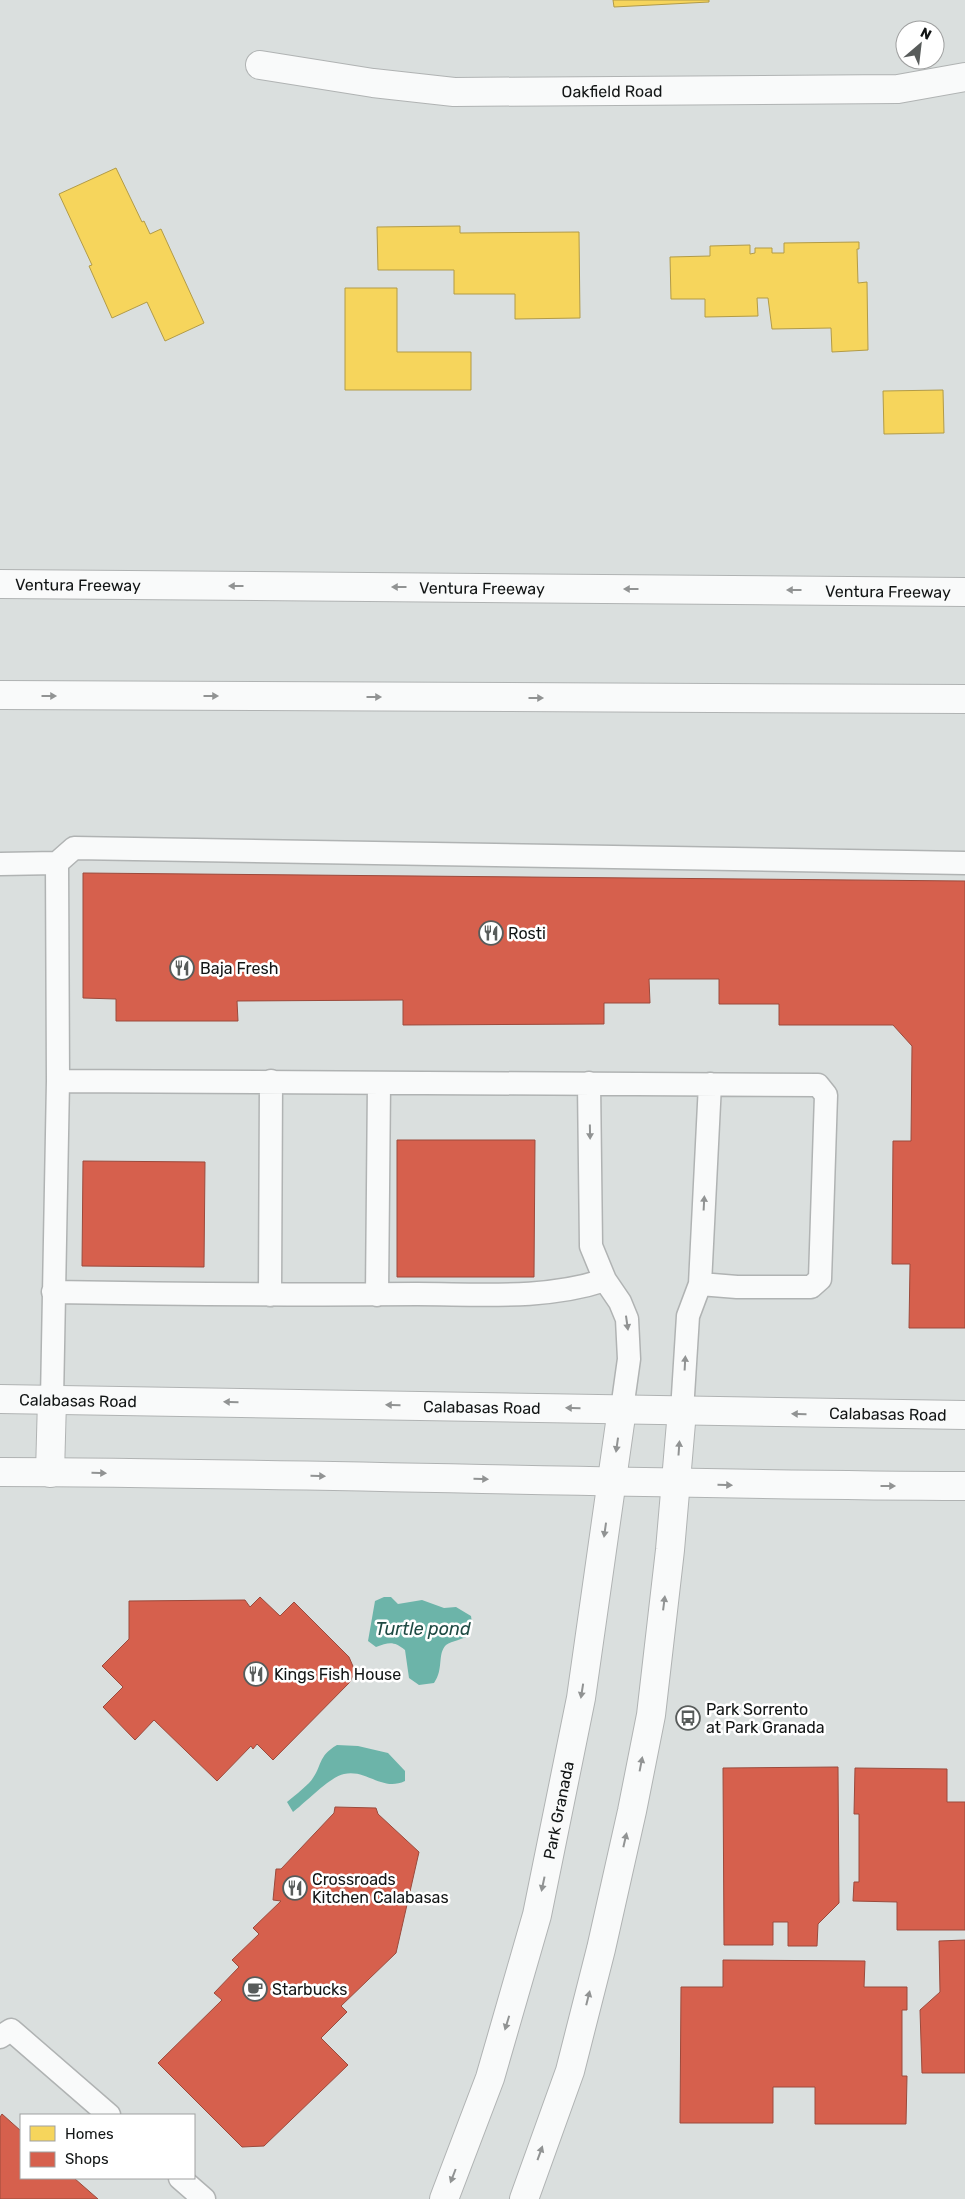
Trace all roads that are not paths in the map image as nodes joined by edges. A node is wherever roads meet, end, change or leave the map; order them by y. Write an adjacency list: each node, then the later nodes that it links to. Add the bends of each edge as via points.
1 (260, 65): 2 (main road, Oakfield Road, via 454,92 898,89)
2 (965, 77)
3 (0, 584): 4 (main road, Ventura Freeway, one-way to 3)
4 (965, 592)
5 (0, 695): 6 (main road, one-way to 6)
6 (965, 699)
7 (965, 862): 9 (lane, via 74,848)
8 (0, 864): 9 (lane)
9 (57, 864): 10 (lane)
10 (58, 1081): 11 (lane); 17 (lane)
11 (271, 1081): 12 (lane); 18 (lane)
12 (379, 1083): 13 (lane); 19 (lane)
13 (589, 1084): 14 (lane); 15 (lane, one-way to 15, via 591,1246)
14 (710, 1084): 16 (lane, one-way to 14); 16 (lane, via 818,1085 826,1095 820,1279 812,1287)
15 (605, 1280): 19 (lane, via 582,1288 531,1293); 22 (lane, one-way to 22, via 627,1319 629,1359)
16 (700, 1284): 23 (lane, one-way to 16, via 688,1316)
17 (54, 1292): 18 (lane); 21 (lane)
18 (270, 1295): 19 (lane)
19 (377, 1295)
20 (0, 1399): 21 (main road, Calabasas Road)
21 (52, 1400): 22 (main road, Calabasas Road, one-way to 21); 26 (main road)
22 (622, 1409): 23 (main road, Calabasas Road); 27 (main road, Park Granada, one-way to 27)
23 (682, 1411): 24 (main road, Calabasas Road, one-way to 23); 28 (main road, one-way to 23)
24 (965, 1415)
25 (0, 1472): 26 (main road)
26 (50, 1472): 27 (main road, one-way to 27)
27 (612, 1482): 28 (main road); 34 (main road, Park Granada, one-way to 34, via 581,1698 537,1915 490,2078)
28 (677, 1484): 29 (main road, one-way to 29); 35 (main road, one-way to 28, via 570,2071 632,1811 651,1715)
29 (965, 1486)
30 (0, 2037): 31 (lane, via 11,2030)
31 (109, 2114)
32 (181, 2179): 33 (lane)
33 (204, 2199)
34 (444, 2199)
35 (524, 2199)

